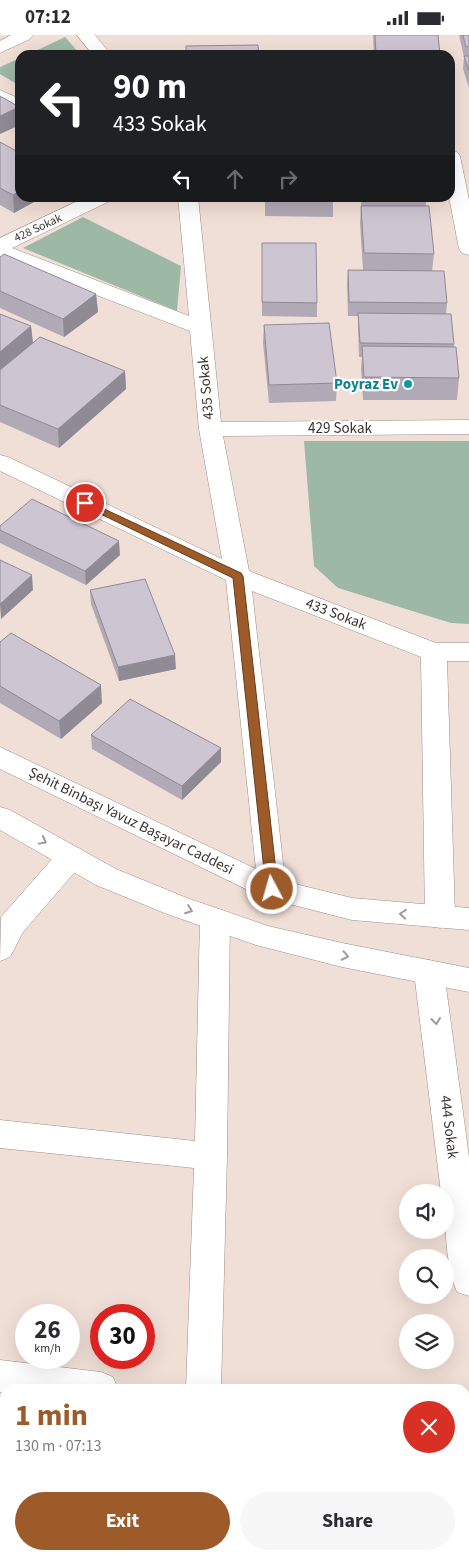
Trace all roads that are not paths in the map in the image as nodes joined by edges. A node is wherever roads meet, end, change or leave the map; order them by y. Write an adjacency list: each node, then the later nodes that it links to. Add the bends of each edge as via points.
1 (24, 35): 3 (street)
2 (86, 35): 4 (street)
3 (0, 48)
4 (98, 50)
5 (0, 96): 6 (street)
6 (15, 104)
7 (455, 162): 11 (street)
8 (92, 202): 10 (street, 428 Sokak)
9 (188, 202): 13 (street, 435 Sokak)
10 (0, 246)
11 (469, 249)
12 (0, 251): 13 (street)
13 (201, 328): 15 (street, 435 Sokak)
14 (469, 427): 15 (street, 429 Sokak)
15 (210, 429): 17 (street, 435 Sokak)
16 (0, 462): 17 (street, 433 Sokak)
17 (238, 576): 18 (street, 433 Sokak); 23 (street, 435 Sokak)
18 (434, 652): 19 (street); 24 (street)
19 (469, 652)
20 (0, 757): 23 (street, Şehit Binbaşı Yavuz Başayar Caddesi)
21 (0, 817): 22 (street, one-way to 22)
22 (72, 857): 25 (street, one-way to 25, via 106,877); 27 (street, via 12,925)
23 (272, 889): 24 (street, Şehit Binbaşı Yavuz Başayar Caddesi, one-way to 23, via 352,909)
24 (440, 917): 26 (street, Şehit Binbaşı Yavuz Başayar Caddesi)
25 (215, 919): 28 (street, one-way to 28, via 275,939); 31 (street)
26 (469, 919)
27 (0, 949)
28 (429, 972): 29 (street); 32 (street, 444 Sokak, one-way to 32)
29 (469, 979)
30 (0, 1134): 31 (street)
31 (211, 1156): 35 (street)
32 (469, 1281)
33 (0, 1376): 34 (street)
34 (62, 1384)
35 (203, 1384)

